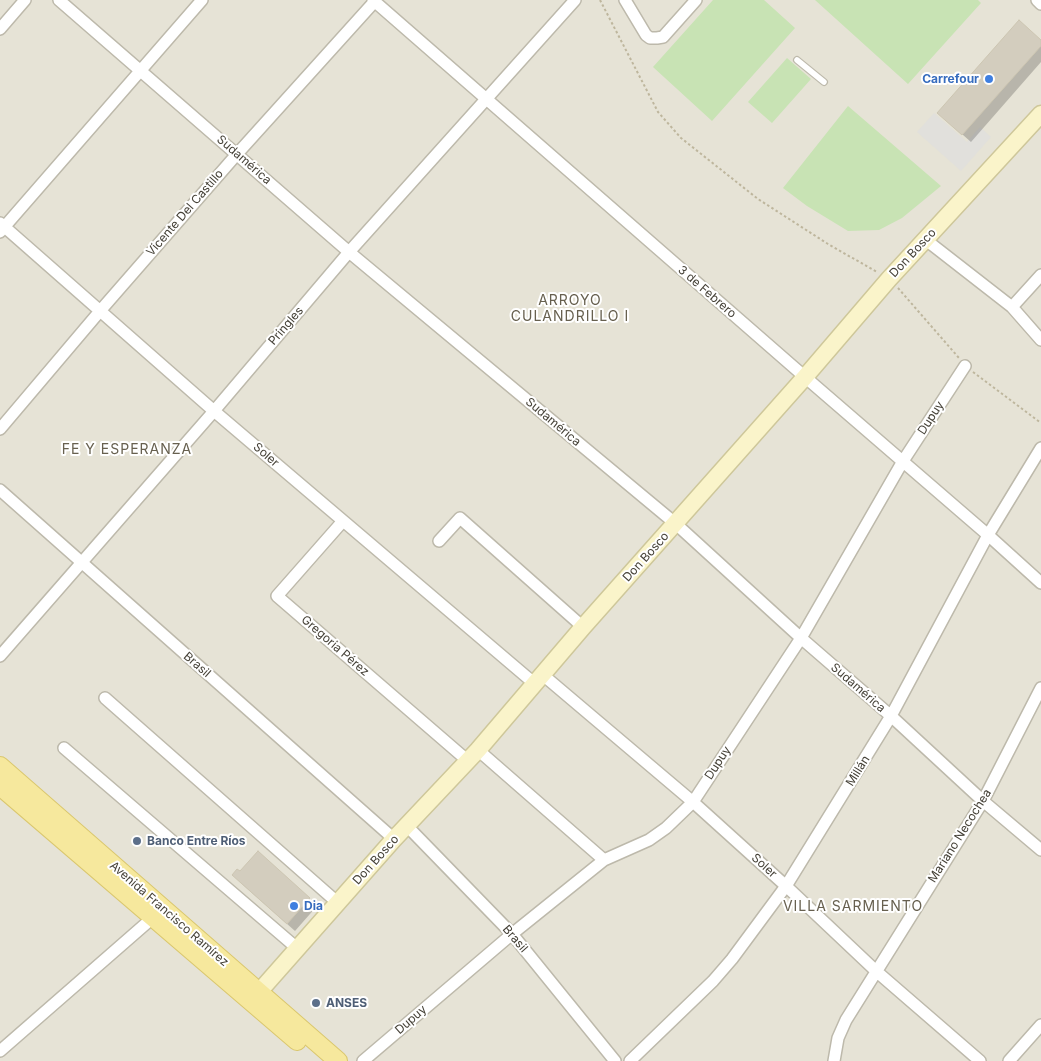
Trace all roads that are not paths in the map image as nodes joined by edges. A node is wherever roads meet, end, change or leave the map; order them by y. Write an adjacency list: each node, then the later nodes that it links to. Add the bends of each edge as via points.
1 (25, 0): 10 (street)
2 (59, 0): 12 (street, Sudamérica)
3 (202, 0): 12 (street)
4 (375, 0): 14 (street, 3 de Febrero); 16 (street, Vicente Del Castillo)
5 (575, 0): 14 (street, Pringles)
6 (626, 0): 7 (street, via 650,38 663,37)
7 (696, 0)
8 (1037, 0): 9 (street)
9 (1041, 4)
10 (0, 28)
11 (796, 60): 13 (lane)
12 (140, 71): 16 (street, Sudamérica); 17 (street)
13 (824, 82)
14 (487, 99): 19 (street, Pringles); 25 (street, 3 de Febrero)
15 (1041, 114): 18 (main road, Don Bosco)
16 (237, 154): 19 (street, Sudamérica); 22 (street, Vicente Del Castillo)
17 (1, 228): 22 (street, Soler)
18 (926, 240): 21 (street); 25 (main road, Don Bosco)
19 (350, 252): 26 (street, Pringles); 32 (street, Sudamérica)
20 (1041, 275): 21 (street)
21 (1012, 307): 23 (street)
22 (100, 310): 26 (street, Soler); 27 (street, Vicente Del Castillo)
23 (1041, 340)
24 (965, 366): 29 (street, Dupuy)
25 (805, 378): 29 (street, 3 de Febrero); 32 (main road, Don Bosco)
26 (214, 411): 31 (street, Soler); 35 (street, Pringles)
27 (0, 429)
28 (1041, 448): 33 (street, Millán)
29 (904, 461): 33 (street, 3 de Febrero); 38 (street, Dupuy)
30 (0, 490): 35 (street, Brasil)
31 (343, 521): 40 (street, Soler); 45 (street, Gregoria Pérez, via 277,596)
32 (676, 524): 37 (main road, Don Bosco); 38 (street, Sudamérica)
33 (988, 535): 36 (street, 3 de Febrero); 43 (street, Millán)
34 (439, 541): 37 (street, via 460,518)
35 (81, 563): 39 (street, Pringles); 51 (street, Brasil)
36 (1041, 583)
37 (583, 627): 40 (main road, Don Bosco)
38 (801, 638): 43 (street, Sudamérica); 49 (street, Dupuy)
39 (0, 656)
40 (539, 680): 45 (main road, Don Bosco); 49 (street, Soler)
41 (1041, 688): 48 (street, Mariano Necochea)
42 (105, 698): 55 (street)
43 (891, 716): 48 (street, Sudamérica); 54 (street, Millán)
44 (64, 748): 58 (street)
45 (473, 756): 50 (main road, Don Bosco); 53 (street)
46 (0, 766): 56 (main road, Avenida Francisco Ramírez)
47 (0, 786): 56 (main road, Avenida Francisco Ramírez)
48 (983, 801): 52 (street, Sudamérica); 59 (street, Mariano Necochea)
49 (693, 802): 53 (street, Dupuy, via 649,840); 54 (street, Soler)
50 (406, 826): 51 (main road, Don Bosco); 57 (street, Brasil)
51 (394, 840): 55 (main road, Don Bosco)
52 (1041, 850)
53 (604, 860): 57 (street, Dupuy)
54 (786, 886): 59 (street, Soler); 68 (street, Millán, via 713,981)
55 (338, 903): 58 (main road, Don Bosco)
56 (157, 913): 60 (main road, Avenida Francisco Ramírez); 62 (street)
57 (512, 934): 66 (street, Dupuy); 67 (street, Brasil)
58 (298, 949): 60 (main road, Don Bosco)
59 (876, 971): 69 (street, Mariano Necochea, via 846,1020 838,1038); 70 (street, Soler)
60 (255, 996): 64 (main road, Avenida Francisco Ramírez); 65 (main road, Avenida Francisco Ramírez)
61 (1041, 1025): 71 (street)
62 (5, 1039): 63 (street)
63 (0, 1051)
64 (320, 1061)
65 (338, 1061)
66 (363, 1061)
67 (615, 1061)
68 (630, 1061)
69 (834, 1061)
70 (980, 1061)
71 (1010, 1061)

